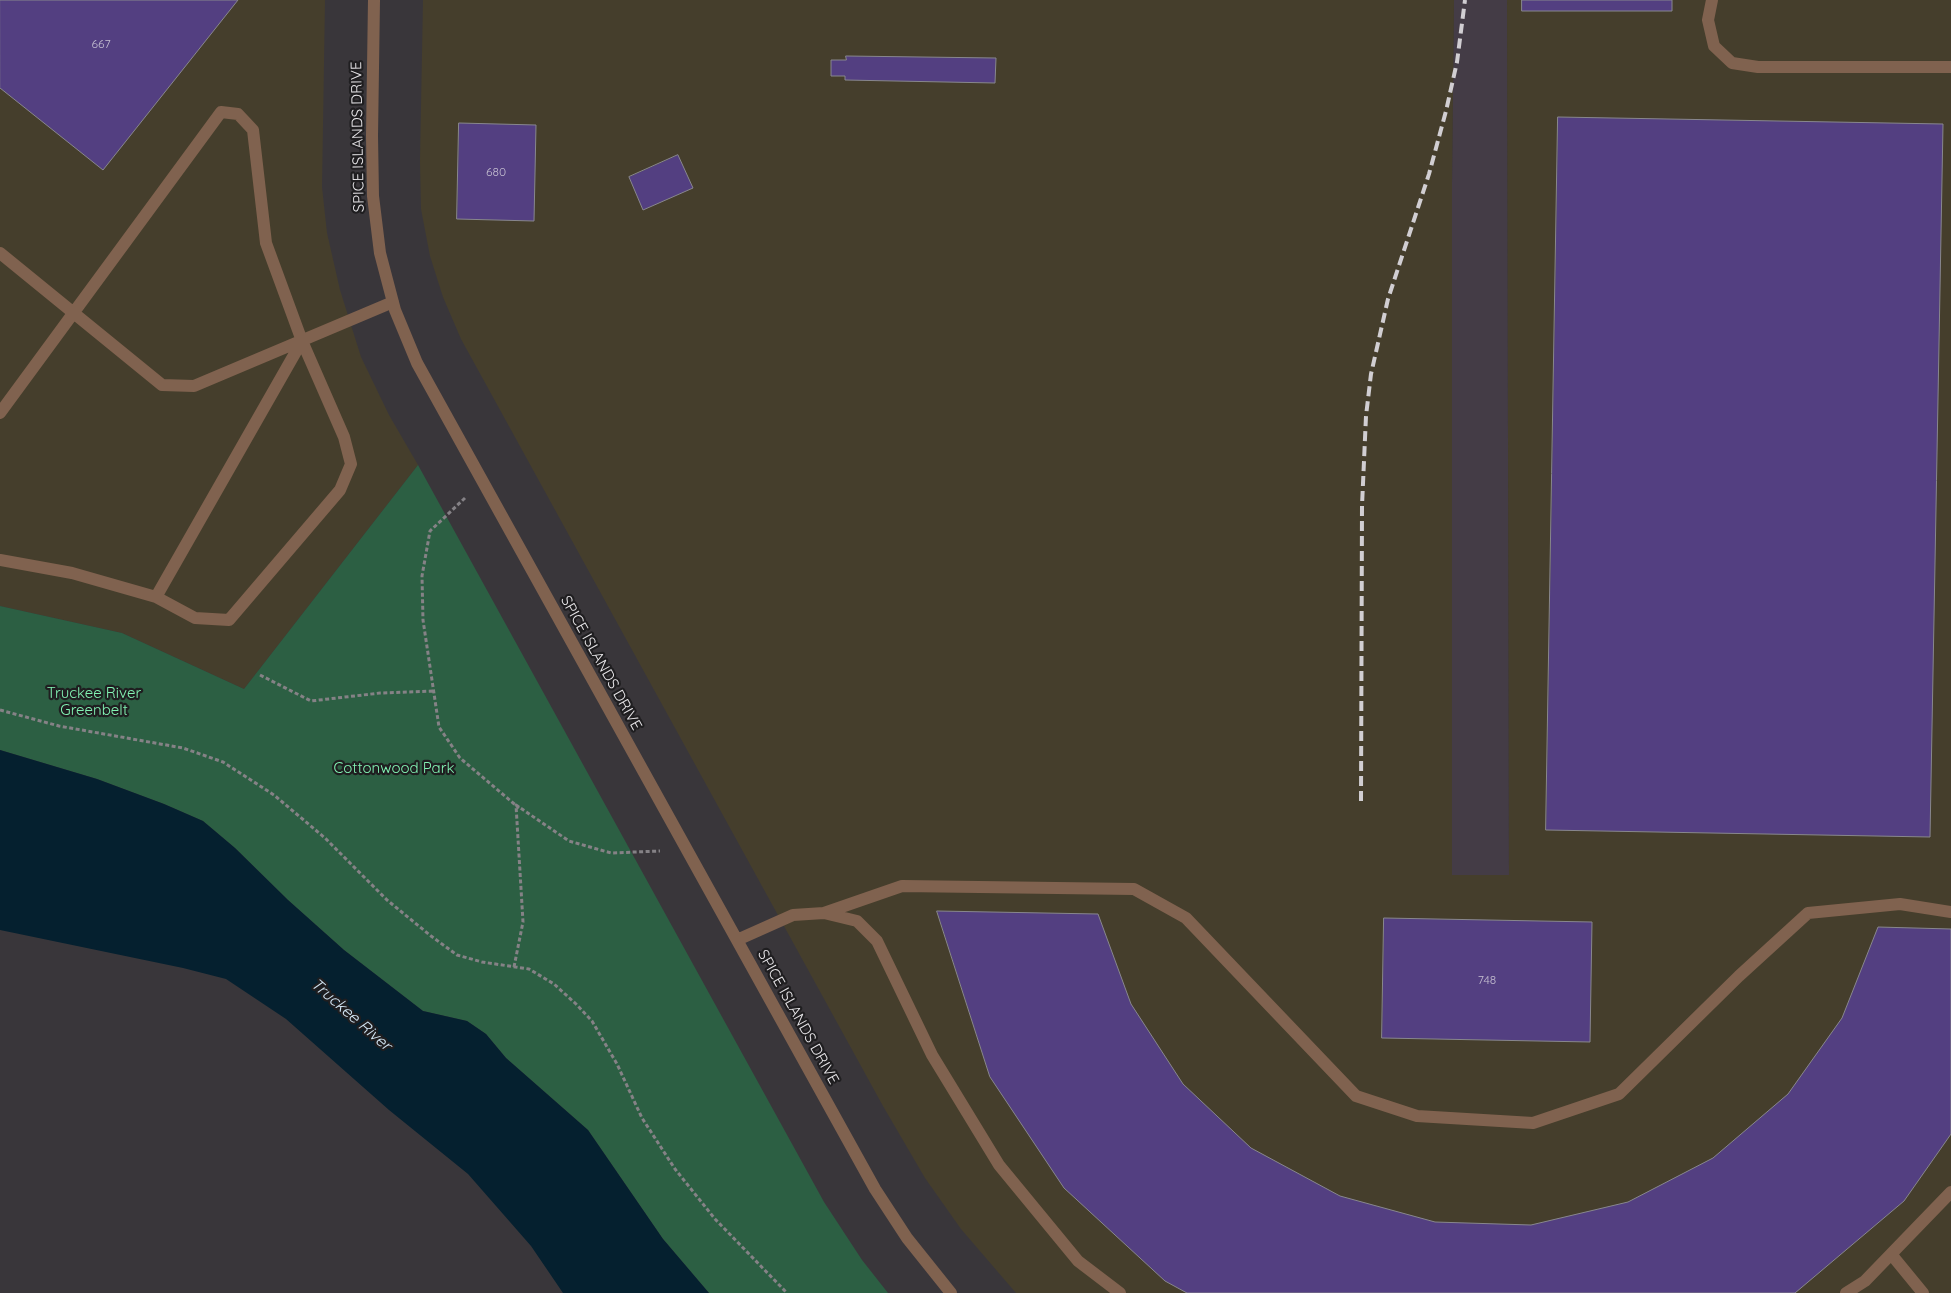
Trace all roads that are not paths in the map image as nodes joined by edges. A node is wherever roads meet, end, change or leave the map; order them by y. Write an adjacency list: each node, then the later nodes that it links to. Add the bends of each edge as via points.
1 (374, 0): 5 (street, SPICE ISLANDS DRIVE, via 373,196 380,253)
2 (1712, 0): 3 (street, via 1708,20 1714,46 1732,63 1758,67)
3 (1951, 67)
4 (0, 253): 6 (street)
5 (393, 302): 7 (street); 13 (street, SPICE ISLANDS DRIVE, via 417,363)
6 (73, 312): 7 (street, via 162,385 194,386); 7 (street, via 220,112 238,114 253,130 266,243); 8 (street)
7 (302, 341): 10 (street); 10 (street, via 344,437 351,464 340,490 230,620 195,618)
8 (0, 413)
9 (0, 560): 10 (street, via 72,573)
10 (156, 597)
11 (1951, 912): 12 (street, via 1900,904 1808,913 1619,1094 1532,1123 1417,1116 1356,1096 1186,918 1134,889 902,886)
12 (824, 913): 13 (street, via 793,915); 17 (street, via 857,921 877,941 932,1055 999,1165 1078,1261)
13 (737, 940): 16 (street, SPICE ISLANDS DRIVE, via 875,1189 907,1238)
14 (1951, 1192): 15 (street)
15 (1891, 1254): 18 (street, via 1865,1281); 19 (street)
16 (950, 1293)
17 (1120, 1293)
18 (1846, 1293)
19 (1922, 1293)

